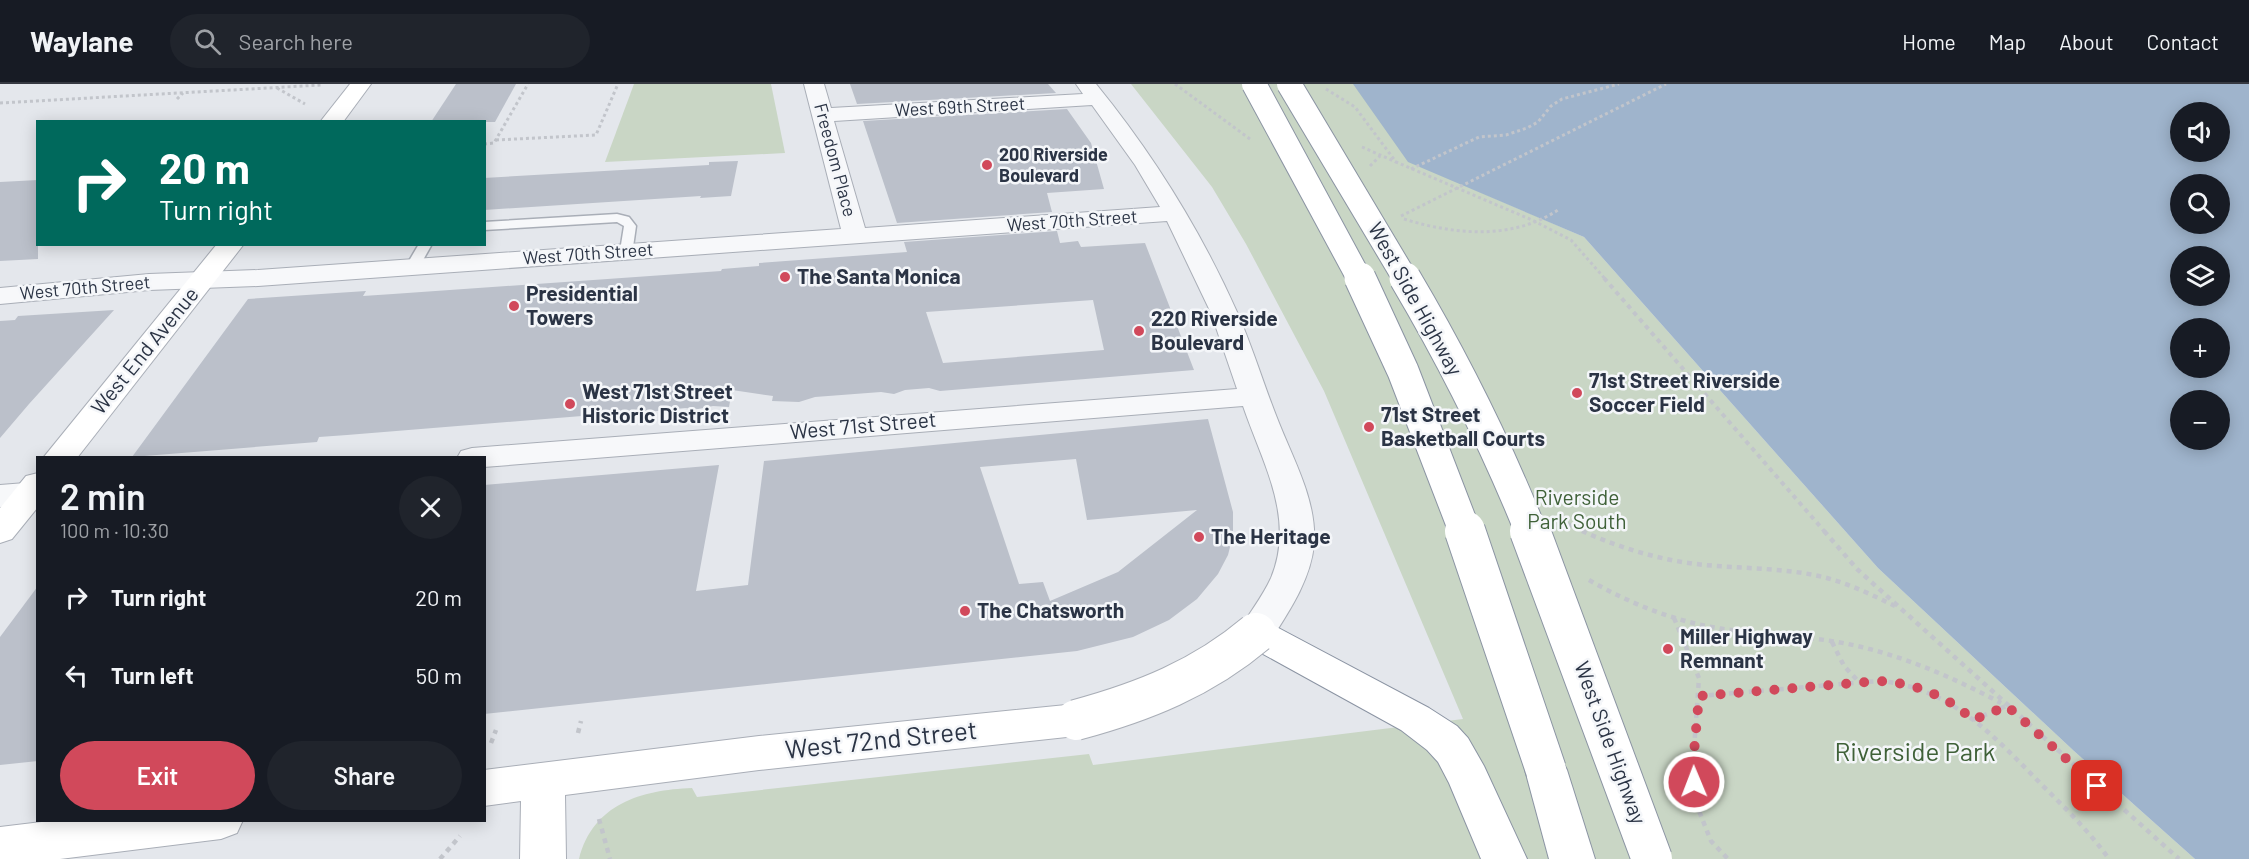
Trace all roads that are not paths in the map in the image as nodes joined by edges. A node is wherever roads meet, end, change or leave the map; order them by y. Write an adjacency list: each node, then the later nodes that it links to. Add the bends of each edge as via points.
1 (361, 84): 7 (main road)
2 (814, 84): 6 (street, Freedom Place)
3 (1254, 84): 29 (main road, West Side Highway, bridge, via 1378,315 1429,434 1546,770)
4 (1289, 84): 30 (main road, West Side Highway, bridge, via 1409,285 1509,478)
5 (1092, 91): 6 (street, West 69th Street); 8 (street)
6 (823, 115): 10 (street, Freedom Place)
7 (333, 120)
8 (1175, 213): 10 (street, West 70th Street); 17 (street, via 1225,316)
9 (486, 226): 13 (lane, via 617,218 630,226)
10 (855, 237): 13 (street, West 70th Street)
11 (229, 246): 15 (main road, West End Avenue)
12 (425, 246): 14 (lane)
13 (627, 251): 14 (street, West 70th Street)
14 (413, 266): 15 (street, West 70th Street)
15 (202, 279): 16 (street, West 70th Street); 18 (main road, West End Avenue)
16 (0, 296)
17 (1254, 396): 19 (street, West 71st Street); 22 (street, via 1292,498 1298,541 1287,579)
18 (61, 456)
19 (486, 457)
20 (26, 491): 21 (main road)
21 (0, 531)
22 (1256, 633): 23 (main road, West 72nd Street, bridge, via 1212,667 1163,693 1076,720); 28 (main road, via 1415,719 1442,738 1469,778)
23 (543, 780): 24 (main road, West 72nd Street); 27 (main road)
24 (486, 788)
25 (205, 822): 26 (main road)
26 (0, 847)
27 (543, 859)
28 (1504, 859)
29 (1572, 859)
30 (1652, 859)

